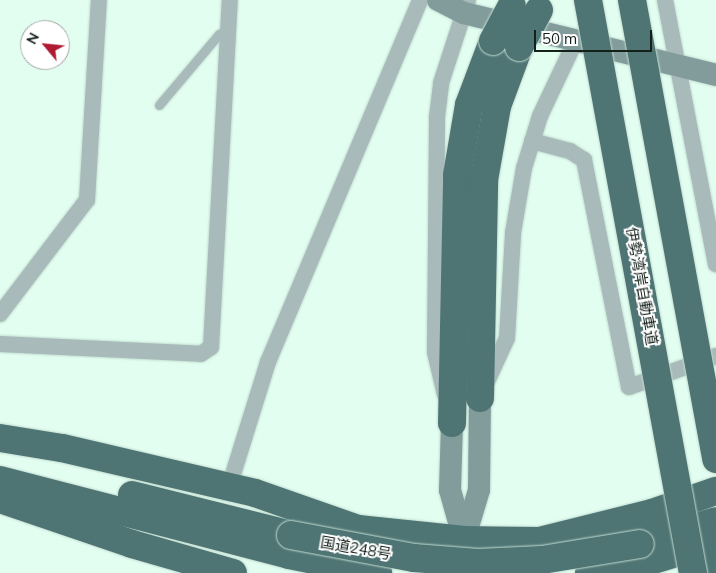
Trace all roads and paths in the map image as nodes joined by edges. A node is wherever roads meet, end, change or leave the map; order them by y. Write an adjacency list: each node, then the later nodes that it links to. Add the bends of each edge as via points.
1 (99, 0): 17 (street, via 87,200)
2 (230, 0): 10 (street)
3 (420, 0): 26 (street, via 268,362)
4 (438, 0): 9 (street)
5 (588, 0): 23 (highway, 伊勢湾岸自動車道, bridge)
6 (632, 0): 24 (highway, bridge)
7 (665, 0): 12 (street)
8 (528, 4): 20 (highway, bridge, via 519,47 497,106 484,180); 21 (highway, bridge, via 493,41 469,105 457,174)
9 (466, 6): 11 (street); 21 (street, via 441,82 437,117 435,352)
10 (229, 28): 14 (lane, via 220,34); 18 (street, via 211,347 201,354)
11 (575, 42): 12 (street); 15 (street, via 551,89)
12 (680, 66): 13 (street); 16 (street)
13 (716, 75)
14 (159, 105)
15 (532, 141): 19 (street, via 570,151 584,160 629,387); 20 (street, via 513,233 507,338)
16 (716, 264)
17 (0, 314)
18 (0, 344)
19 (716, 356)
20 (480, 398): 32 (street, via 479,490)
21 (452, 423): 32 (street, via 450,490)
22 (0, 438): 32 (highway, via 62,448 255,493 358,529)
23 (671, 454): 42 (highway, bridge); 43 (highway, 伊勢湾岸自動車道, bridge)
24 (716, 459)
25 (0, 462): 35 (highway, 国道248号)
26 (234, 471)
27 (0, 480): 35 (highway, 国道248号)
28 (716, 491): 32 (highway, via 652,513 539,541)
29 (0, 499): 34 (highway)
30 (0, 514): 34 (highway, via 104,543)
31 (716, 521): 36 (highway, 国道248号)
32 (464, 540): 40 (street)
33 (716, 541): 36 (highway, 国道248号)
34 (132, 544): 38 (highway)
35 (290, 545): 36 (highway, 国道248号, bridge, via 478,563); 39 (highway, 国道248号)
36 (641, 554): 41 (highway, 国道248号)
37 (716, 568): 44 (highway)
38 (233, 573)
39 (378, 573)
40 (461, 573)
41 (589, 573)
42 (684, 573)
43 (693, 573)
44 (699, 573)

